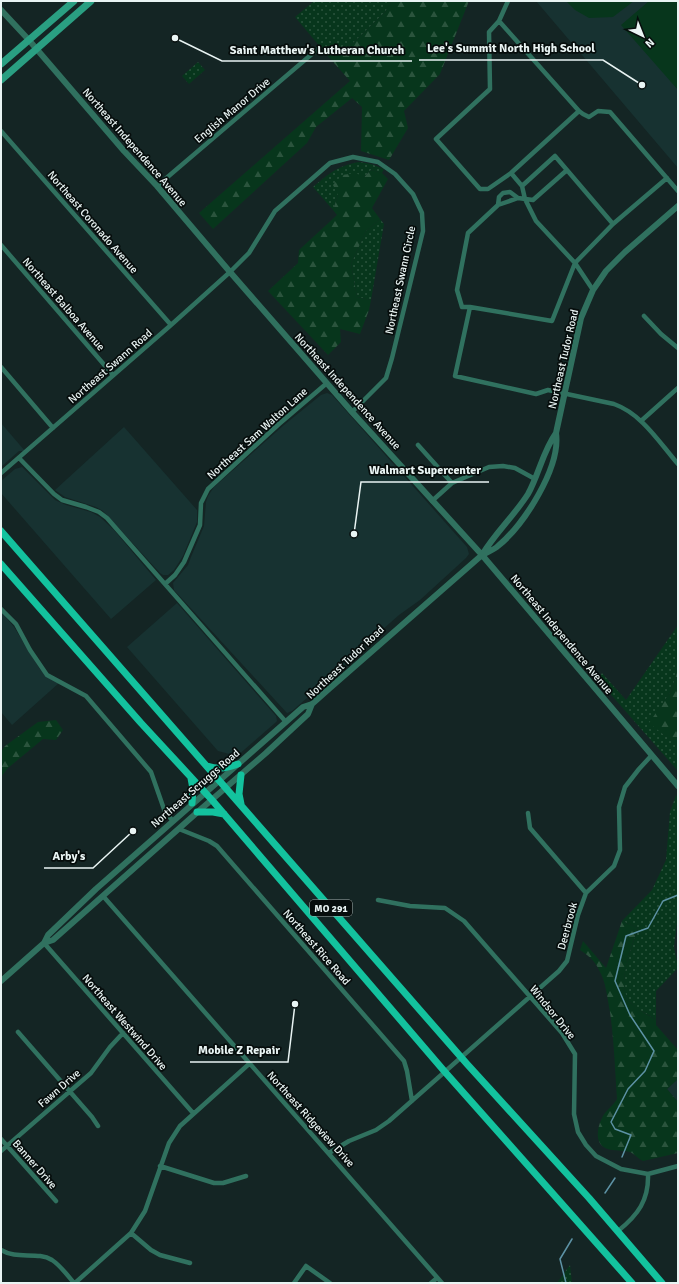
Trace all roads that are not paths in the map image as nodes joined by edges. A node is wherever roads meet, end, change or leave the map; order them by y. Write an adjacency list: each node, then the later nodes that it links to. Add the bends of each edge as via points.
1 (74, 1): 6 (main road)
2 (91, 1): 8 (main road)
3 (508, 1): 5 (street)
4 (1, 10): 6 (street, Northeast Independence Avenue)
5 (499, 20): 11 (street); 14 (street, via 489,32 490,89 436,139 480,189 488,189)
6 (28, 39): 8 (street, Northeast Independence Avenue); 9 (main road)
7 (319, 48): 16 (street, English Manor Drive)
8 (37, 49): 10 (main road); 16 (street, Northeast Independence Avenue, via 124,152)
9 (1, 64)
10 (1, 80)
11 (579, 111): 14 (street); 15 (street, via 589,117 598,112 610,112)
12 (1, 131): 30 (street, Northeast Coronado Avenue)
13 (567, 170): 17 (street, via 555,156); 20 (street, via 533,200); 23 (street)
14 (511, 173): 17 (street)
15 (667, 178): 18 (street); 23 (street)
16 (157, 186): 26 (street, Northeast Independence Avenue)
17 (522, 186): 20 (street)
18 (678, 191)
19 (518, 198): 20 (street); 21 (street); 21 (street, via 510,192 503,192)
20 (525, 199): 25 (street, via 536,221)
21 (498, 205): 28 (street, via 468,233 457,290 462,307)
22 (678, 206): 27 (street, Northeast Tudor Road, via 615,262)
23 (613, 224): 25 (street)
24 (1, 245): 33 (street, Northeast Balboa Avenue)
25 (575, 263): 27 (street); 28 (street, via 552,321)
26 (230, 272): 30 (street, Northeast Swann Road); 34 (street, Northeast Independence Avenue); 37 (street, Northeast Swann Circle, via 249,253 275,211 330,163 353,157 378,162 395,174 413,194 422,213 423,231 392,358 386,378)
27 (593, 290): 36 (street, Northeast Tudor Road, via 581,318)
28 (470, 307): 36 (street, via 455,376 536,394 548,390)
29 (644, 316): 31 (street, via 660,334)
30 (171, 325): 33 (street, Northeast Swann Road)
31 (678, 348)
32 (1, 367): 39 (street)
33 (113, 375): 39 (street, Northeast Swann Road)
34 (327, 383): 37 (street, Northeast Independence Avenue); 51 (street, Northeast Sam Walton Lane, via 208,489 201,503 200,524 184,562 175,575)
35 (678, 388): 38 (street)
36 (564, 393): 38 (street, via 614,404); 40 (street, Northeast Tudor Road)
37 (352, 412): 47 (street, Northeast Independence Avenue)
38 (641, 421): 43 (street)
39 (53, 428): 42 (street, Northeast Swann Road)
40 (556, 433): 45 (street, Northeast Tudor Road); 49 (street, Northeast Tudor Road, via 557,442 552,463 534,502 497,547)
41 (418, 445): 46 (street)
42 (18, 458): 44 (street, Northeast Swann Road); 51 (street, via 62,500 99,512 107,518)
43 (678, 464)
44 (1, 473)
45 (535, 479): 46 (street, via 515,468 503,466 489,467); 49 (street, Northeast Tudor Road, via 517,511)
46 (452, 483): 47 (street)
47 (432, 501): 49 (street, Northeast Independence Avenue)
48 (1, 531): 60 (main road, MO 291)
49 (482, 555): 53 (street, Northeast Tudor Road); 58 (street, Northeast Independence Avenue)
50 (1, 564): 62 (main road, MO 291)
51 (164, 584): 55 (street)
52 (1, 608): 73 (street, via 16,624 47,675 86,696 151,772 165,812)
53 (312, 704): 54 (street, Northeast Scruggs Road); 56 (street, Northeast Tudor Road, via 308,714)
54 (295, 714): 55 (street, Northeast Scruggs Road); 56 (street, via 292,720)
55 (286, 722): 57 (street); 59 (street, Northeast Scruggs Road)
56 (294, 728): 57 (street, Northeast Tudor Road)
57 (281, 740): 61 (street, Northeast Tudor Road)
58 (651, 756): 64 (street, Northeast Independence Avenue); 77 (street, Deerbrook, via 626,788 619,807 620,850 614,866)
59 (238, 764): 60 (main road, via 217,769); 63 (street, Northeast Scruggs Road)
60 (207, 765): 63 (main road, MO 291)
61 (241, 775): 65 (street, Northeast Tudor Road); 69 (main road)
62 (191, 778): 66 (main road, MO 291); 68 (main road)
63 (220, 780): 65 (main road, MO 291); 66 (street, Northeast Scruggs Road)
64 (678, 786)
65 (227, 788): 67 (street, Northeast Scruggs Road); 69 (main road, MO 291)
66 (205, 792): 67 (main road, MO 291); 68 (street, Northeast Scruggs Road)
67 (212, 800): 70 (street, Northeast Scruggs Road); 72 (main road, MO 291)
68 (192, 803): 73 (street, Northeast Scruggs Road)
69 (241, 804): 85 (main road, MO 291)
70 (197, 812): 72 (main road); 74 (street, Northeast Scruggs Road)
71 (528, 813): 77 (street, via 530,828)
72 (224, 814): 87 (main road, MO 291)
73 (173, 821): 75 (street, Northeast Scruggs Road)
74 (179, 829): 76 (street, Northeast Scruggs Road); 89 (street, Northeast Rice Road, via 217,846 404,1061)
75 (134, 855): 76 (street); 80 (street, Northeast Scruggs Road, via 72,911 48,935)
76 (140, 863): 78 (street, Northeast Scruggs Road)
77 (586, 893): 82 (street, Deerbrook, via 567,961)
78 (103, 896): 80 (street, Northeast Scruggs Road, via 53,940); 86 (street, Northeast Ridgeview Drive)
79 (378, 900): 82 (street, Windsor Drive, via 410,906 445,908 464,921)
80 (44, 943): 81 (street, Northeast Scruggs Road); 84 (street, Northeast Westwind Drive)
81 (1, 981)
82 (530, 996): 85 (street, Deerbrook); 98 (street, Windsor Drive, via 562,1033 575,1054 574,1114 578,1132 586,1146 596,1156 621,1169)
83 (18, 1032): 88 (street)
84 (123, 1033): 88 (street, Fawn Drive, via 91,1073); 90 (street, Northeast Westwind Drive)
85 (462, 1057): 87 (street, Deerbrook); 101 (main road, MO 291)
86 (249, 1064): 90 (street); 95 (street, Northeast Ridgeview Drive)
87 (445, 1072): 89 (street, Deerbrook); 111 (main road, MO 291)
88 (70, 1091): 91 (street); 93 (street, Fawn Drive)
89 (412, 1101): 95 (street, Deerbrook, via 376,1130)
90 (193, 1113): 96 (street, via 180,1126 169,1143)
91 (98, 1126)
92 (1, 1139): 93 (street, Banner Drive)
93 (7, 1146): 94 (street, Fawn Drive); 100 (street, Banner Drive)
94 (1, 1152)
95 (329, 1153): 105 (street, Northeast Ridgeview Drive)
96 (160, 1166): 99 (street, via 214,1183); 102 (street, via 145,1211)
97 (678, 1166): 98 (street, Windsor Drive)
98 (648, 1174): 101 (street, via 648,1186 641,1208)
99 (246, 1176)
100 (56, 1201)
101 (618, 1231): 112 (main road, MO 291)
102 (131, 1233): 104 (street, via 160,1255); 106 (street)
103 (1, 1250): 106 (street, via 12,1255 35,1255 52,1260)
104 (190, 1263)
105 (437, 1278): 109 (street); 110 (street, Northeast Ridgeview Drive)
106 (75, 1283)
107 (294, 1283): 108 (street, via 306,1266)
108 (330, 1283)
109 (431, 1283)
110 (442, 1283)
111 (632, 1283)
112 (662, 1283)

